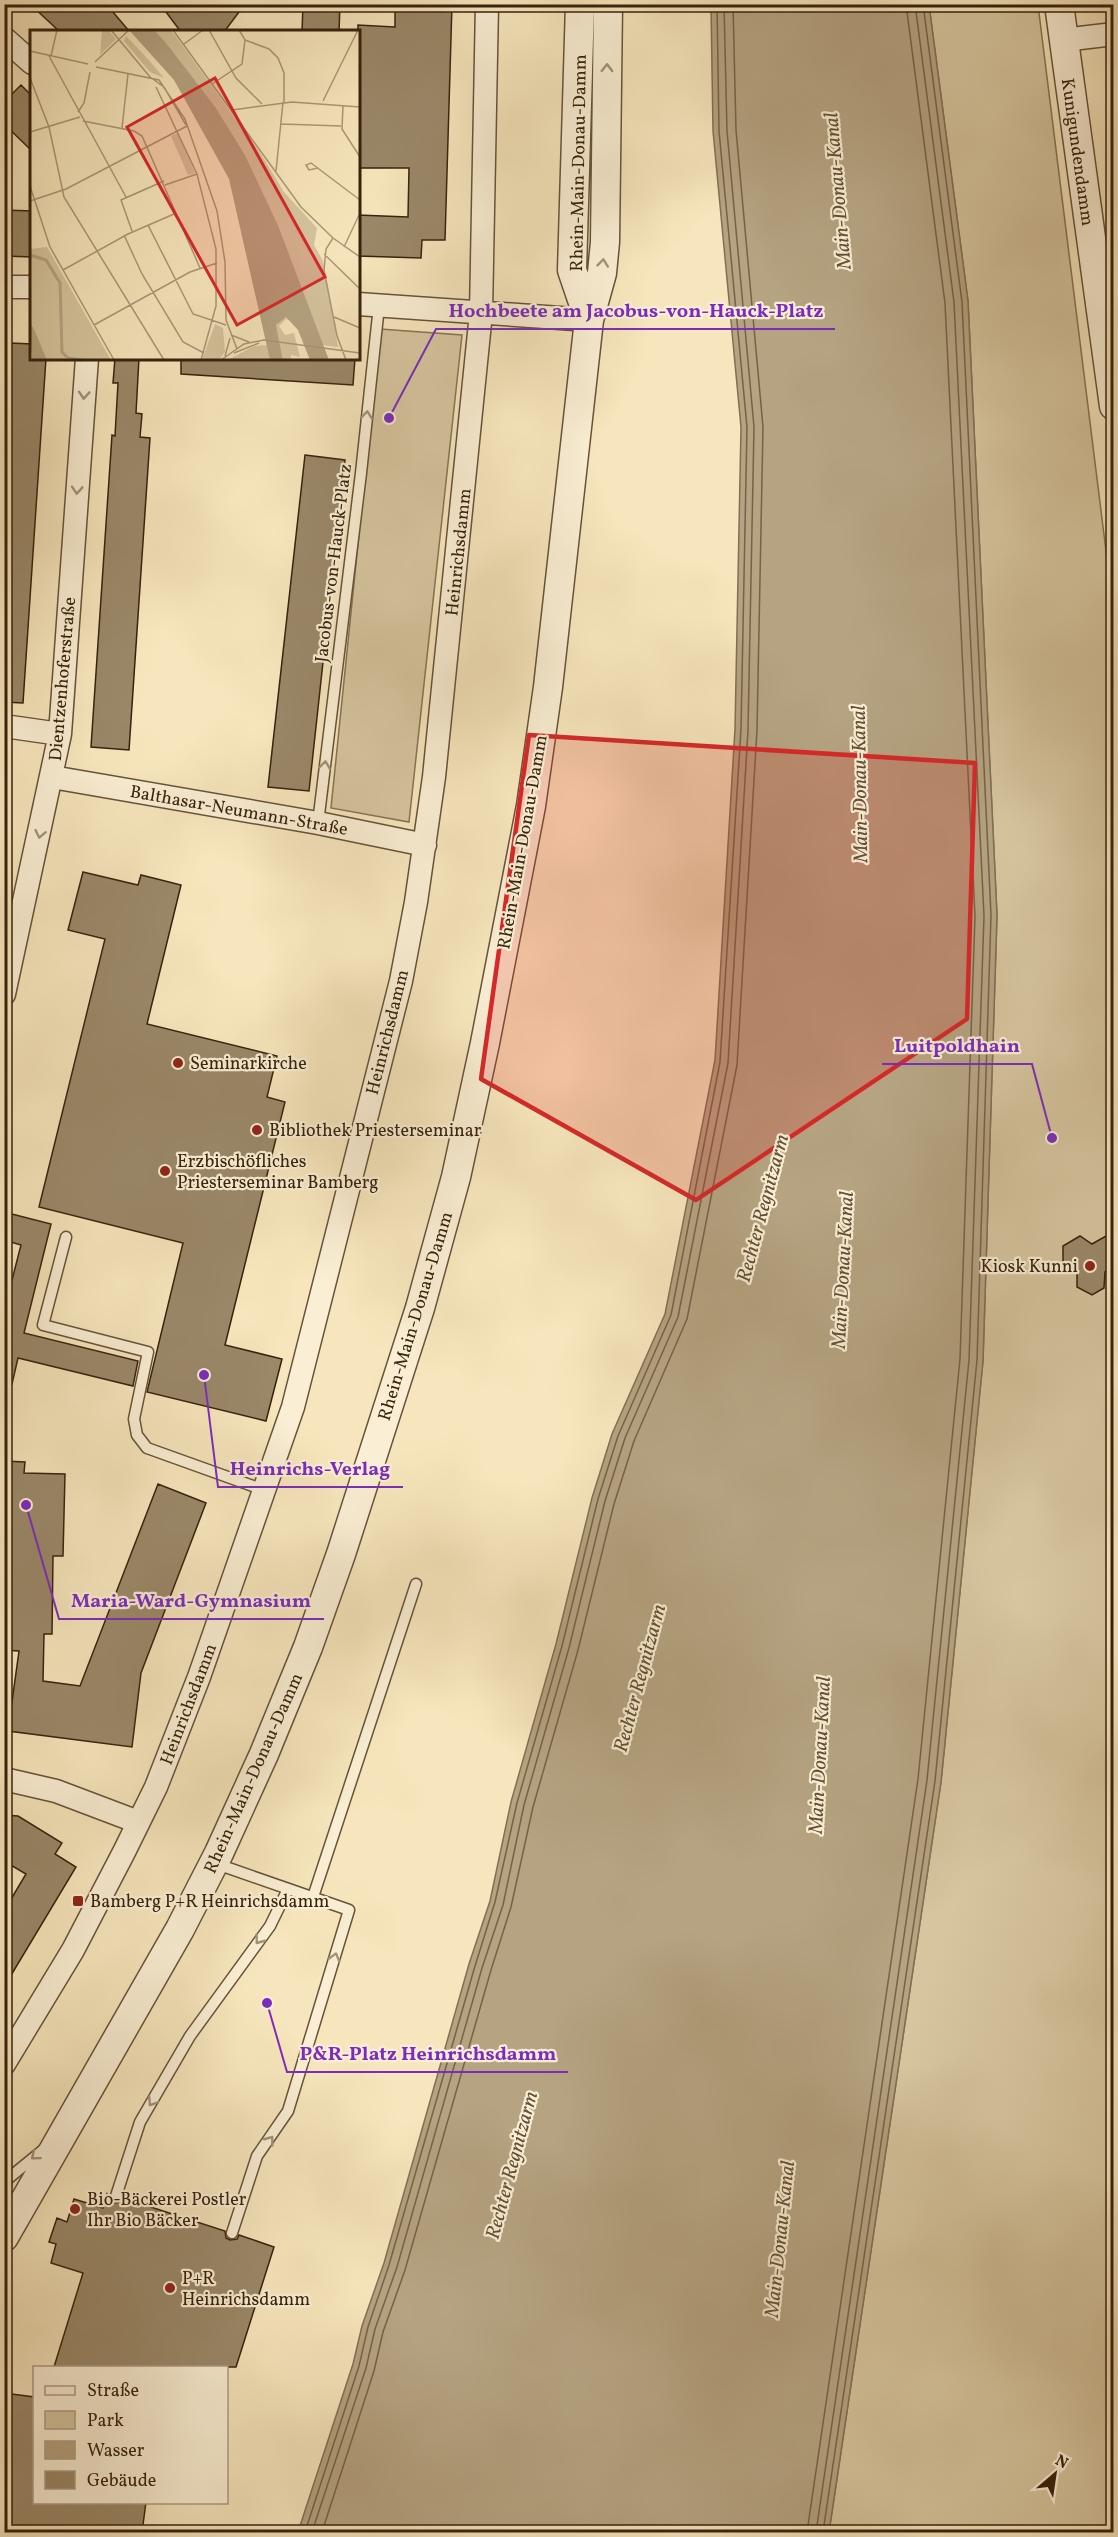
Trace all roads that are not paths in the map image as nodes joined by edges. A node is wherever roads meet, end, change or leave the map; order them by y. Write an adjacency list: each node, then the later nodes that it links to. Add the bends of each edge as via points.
1 (487, 4): 12 (street, Heinrichsdamm)
2 (580, 4): 13 (street, Rhein-Main-Donau-Damm, via 572,270)
3 (608, 4): 13 (street, Rhein-Main-Donau-Damm, one-way to 3, via 602,273 605,242)
4 (1059, 4): 7 (street, Kunigundendamm)
5 (1113, 34): 7 (street)
6 (4, 38): 8 (street)
7 (1063, 40): 15 (street, Kunigundendamm)
8 (30, 61)
9 (4, 287): 10 (street)
10 (30, 287)
11 (368, 305): 12 (street); 19 (lane, Jacobus-von-Hauck-Platz, one-way to 11, via 362,473)
12 (482, 313): 13 (street); 20 (street, Heinrichsdamm)
13 (589, 320): 27 (street, Rhein-Main-Donau-Damm, via 550,675 531,806 456,1177 420,1308 319,1616 264,1754)
14 (87, 360): 17 (street, Dientzenhoferstraße, one-way to 17)
15 (1113, 406)
16 (4, 726): 17 (street)
17 (60, 734): 18 (street, Dientzenhoferstraße)
18 (52, 777): 19 (street, Balthasar-Neumann-Straße); 21 (street, Dientzenhoferstraße, one-way to 21)
19 (318, 823): 20 (street, Balthasar-Neumann-Straße)
20 (425, 845): 23 (street, Heinrichsdamm, via 401,981 293,1407)
21 (4, 994)
22 (66, 1237): 23 (lane, via 43,1325 147,1352 134,1419 137,1435 147,1448)
23 (264, 1490): 26 (street, Heinrichsdamm, via 199,1677 156,1787)
24 (416, 1584): 29 (lane)
25 (4, 1779): 26 (street, via 56,1791)
26 (138, 1822): 30 (street, Heinrichsdamm, via 73,1950)
27 (214, 1863): 28 (lane); 31 (street, Rhein-Main-Donau-Damm)
28 (288, 1889): 29 (lane); 33 (lane, one-way to 33, via 270,1926 190,2036 140,2122)
29 (313, 1897): 34 (lane, one-way to 29, via 257,2156 288,2111 349,1910)
30 (4, 2064)
31 (66, 2130): 32 (lane, one-way to 32); 35 (street, Rhein-Main-Donau-Damm)
32 (4, 2182)
33 (116, 2196)
34 (232, 2233)
35 (4, 2237)

